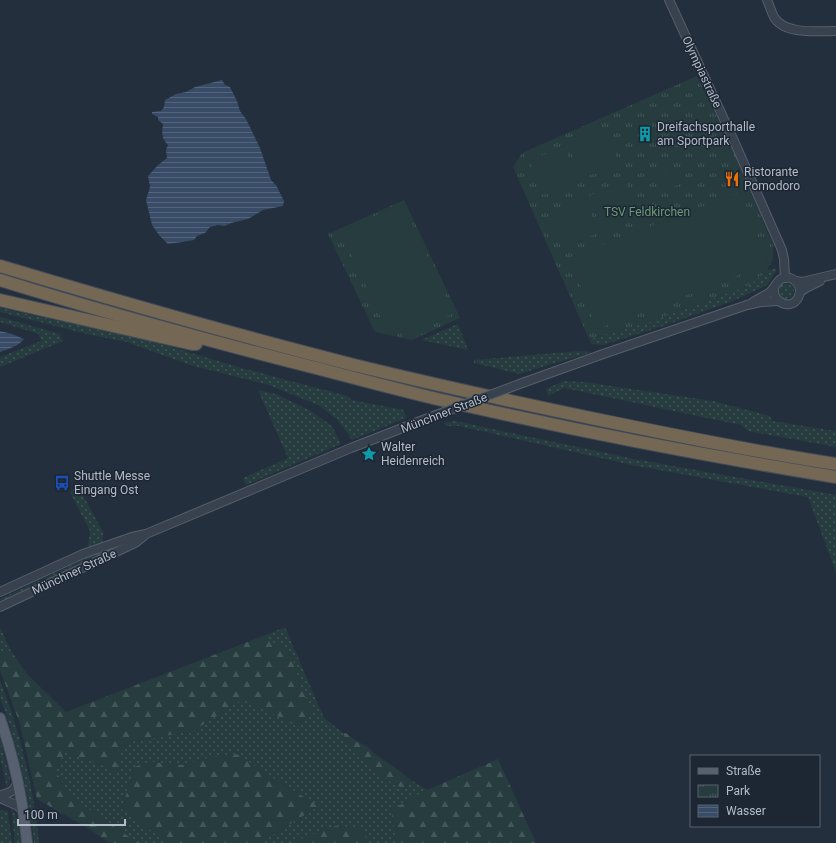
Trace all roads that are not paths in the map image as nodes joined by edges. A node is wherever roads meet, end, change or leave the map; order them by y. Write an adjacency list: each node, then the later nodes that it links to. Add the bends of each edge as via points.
1 (669, 0): 6 (street, Olympiastraße, via 782,250)
2 (767, 0): 3 (street, via 775,18 782,26 795,30)
3 (836, 31)
4 (0, 266): 15 (highway, via 222,330 447,387 695,440)
5 (834, 274): 8 (street, Münchner Straße, via 802,282); 10 (street, Münchner Straße)
6 (785, 278): 8 (street, Münchner Straße); 9 (street, Münchner Straße, via 778,281)
7 (0, 280): 14 (highway)
8 (796, 281): 10 (street)
9 (774, 288): 12 (street, via 774,295); 13 (street, Münchner Straße)
10 (800, 292): 12 (street, Münchner Straße, via 797,300 792,303)
11 (0, 300): 14 (highway, via 192,344)
12 (778, 301): 13 (street, Münchner Straße)
13 (747, 305): 17 (street, Münchner Straße, bridge, via 428,418)
14 (219, 344): 16 (highway, via 434,398 563,426 696,453)
15 (836, 464)
16 (836, 477)
17 (146, 534): 18 (street, Münchner Straße, via 83,554); 19 (street, Münchner Straße, via 135,543)
18 (0, 592)
19 (0, 607)
20 (0, 718): 21 (main road)
21 (18, 782): 22 (street, via 11,792); 24 (main road)
22 (0, 795)
23 (0, 798): 24 (street)
24 (23, 810): 25 (main road)
25 (27, 843)

